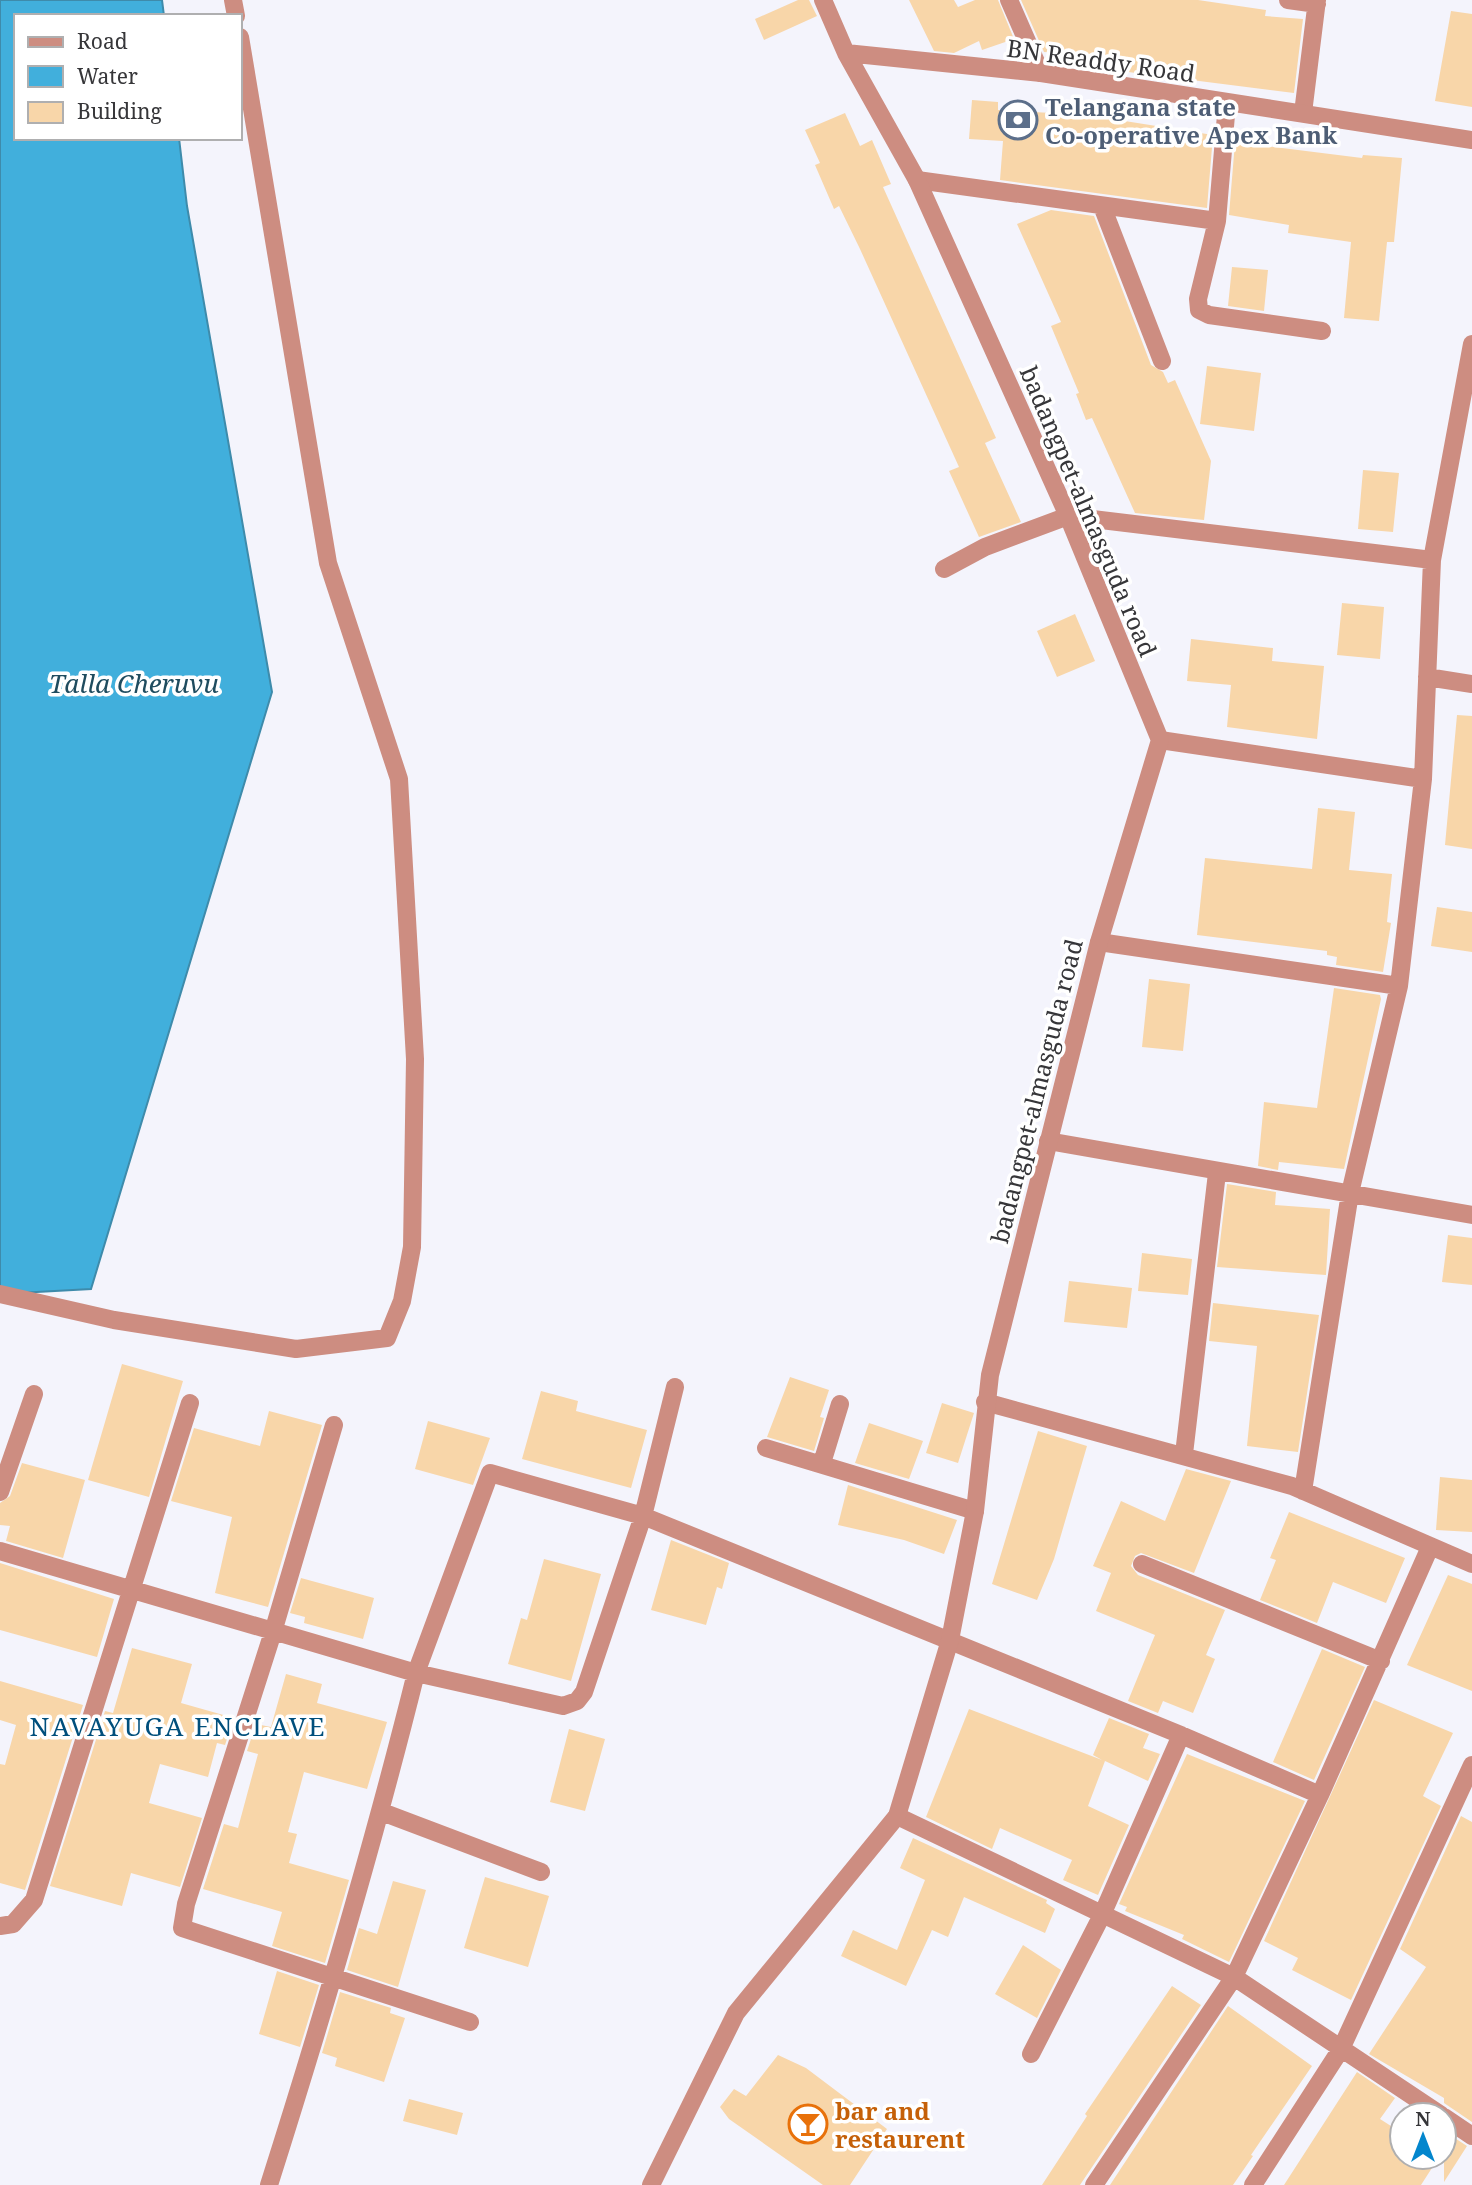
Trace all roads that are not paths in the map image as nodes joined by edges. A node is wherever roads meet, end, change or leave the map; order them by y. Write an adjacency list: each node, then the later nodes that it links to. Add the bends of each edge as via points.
1 (823, 0): 6 (street, badangpet-almasguda road)
2 (1009, 0): 7 (street)
3 (1288, 0): 4 (street)
4 (1317, 2): 9 (street)
5 (242, 49): 30 (street, via 328,563 399,779 415,1059 412,1247 402,1301 387,1338 296,1349 114,1320)
6 (846, 53): 7 (street, BN Readdy Road); 11 (street, badangpet-almasguda road)
7 (1041, 73): 8 (street, BN Readdy Road)
8 (1227, 103): 9 (street, BN Readdy Road); 13 (street)
9 (1303, 113): 10 (street, BN Readdy Road)
10 (1472, 140)
11 (918, 180): 12 (street); 17 (street, badangpet-almasguda road)
12 (1102, 206): 13 (street); 16 (street)
13 (1217, 221): 14 (street, via 1199,310)
14 (1322, 331)
15 (1472, 344): 18 (street)
16 (1162, 361)
17 (1068, 516): 18 (street); 19 (street, via 985,547); 22 (street, badangpet-almasguda road)
18 (1432, 560): 20 (street)
19 (944, 569)
20 (1427, 677): 21 (street); 23 (street)
21 (1472, 684)
22 (1160, 740): 23 (street); 24 (street, badangpet-almasguda road)
23 (1423, 779): 25 (street)
24 (1099, 942): 25 (street); 26 (street, badangpet-almasguda road)
25 (1399, 986): 28 (street)
26 (1048, 1141): 27 (street); 33 (street, badangpet-almasguda road)
27 (1217, 1172): 28 (street); 38 (street)
28 (1350, 1193): 29 (street); 40 (street)
29 (1472, 1215)
30 (0, 1294)
31 (675, 1387): 43 (street)
32 (34, 1394): 41 (street)
33 (985, 1402): 38 (street); 42 (street, badangpet-almasguda road)
34 (190, 1403): 48 (street)
35 (840, 1404): 39 (street)
36 (334, 1425): 49 (street)
37 (766, 1448): 39 (street)
38 (1184, 1454): 40 (street)
39 (822, 1463): 42 (street)
40 (1303, 1491): 44 (street)
41 (0, 1492)
42 (975, 1511): 50 (street, badangpet-almasguda road)
43 (643, 1516): 50 (street); 52 (street, via 584,1692 577,1701 563,1706); 52 (street, via 490,1473)
44 (1430, 1547): 47 (street); 51 (street)
45 (0, 1550): 48 (street)
46 (1142, 1563): 51 (street)
47 (1472, 1564)
48 (133, 1590): 49 (street); 60 (street, via 34,1900 13,1924)
49 (273, 1632): 52 (street); 62 (street, via 182,1928)
50 (950, 1640): 53 (street); 57 (street, badangpet-almasguda road)
51 (1381, 1661): 55 (street)
52 (416, 1674): 56 (street)
53 (1181, 1735): 55 (street); 59 (street)
54 (1472, 1765): 64 (street)
55 (1321, 1796): 61 (street)
56 (382, 1812): 58 (street); 62 (street)
57 (897, 1816): 59 (street); 68 (street, badangpet-almasguda road, via 736,2013)
58 (541, 1872)
59 (1102, 1915): 61 (street); 65 (street)
60 (0, 1926)
61 (1234, 1977): 64 (street); 69 (street)
62 (334, 1980): 63 (street); 67 (street)
63 (470, 2022)
64 (1341, 2049): 66 (street); 70 (street)
65 (1031, 2054)
66 (1419, 2101)
67 (269, 2185)
68 (651, 2185)
69 (1094, 2185)
70 (1253, 2185)

